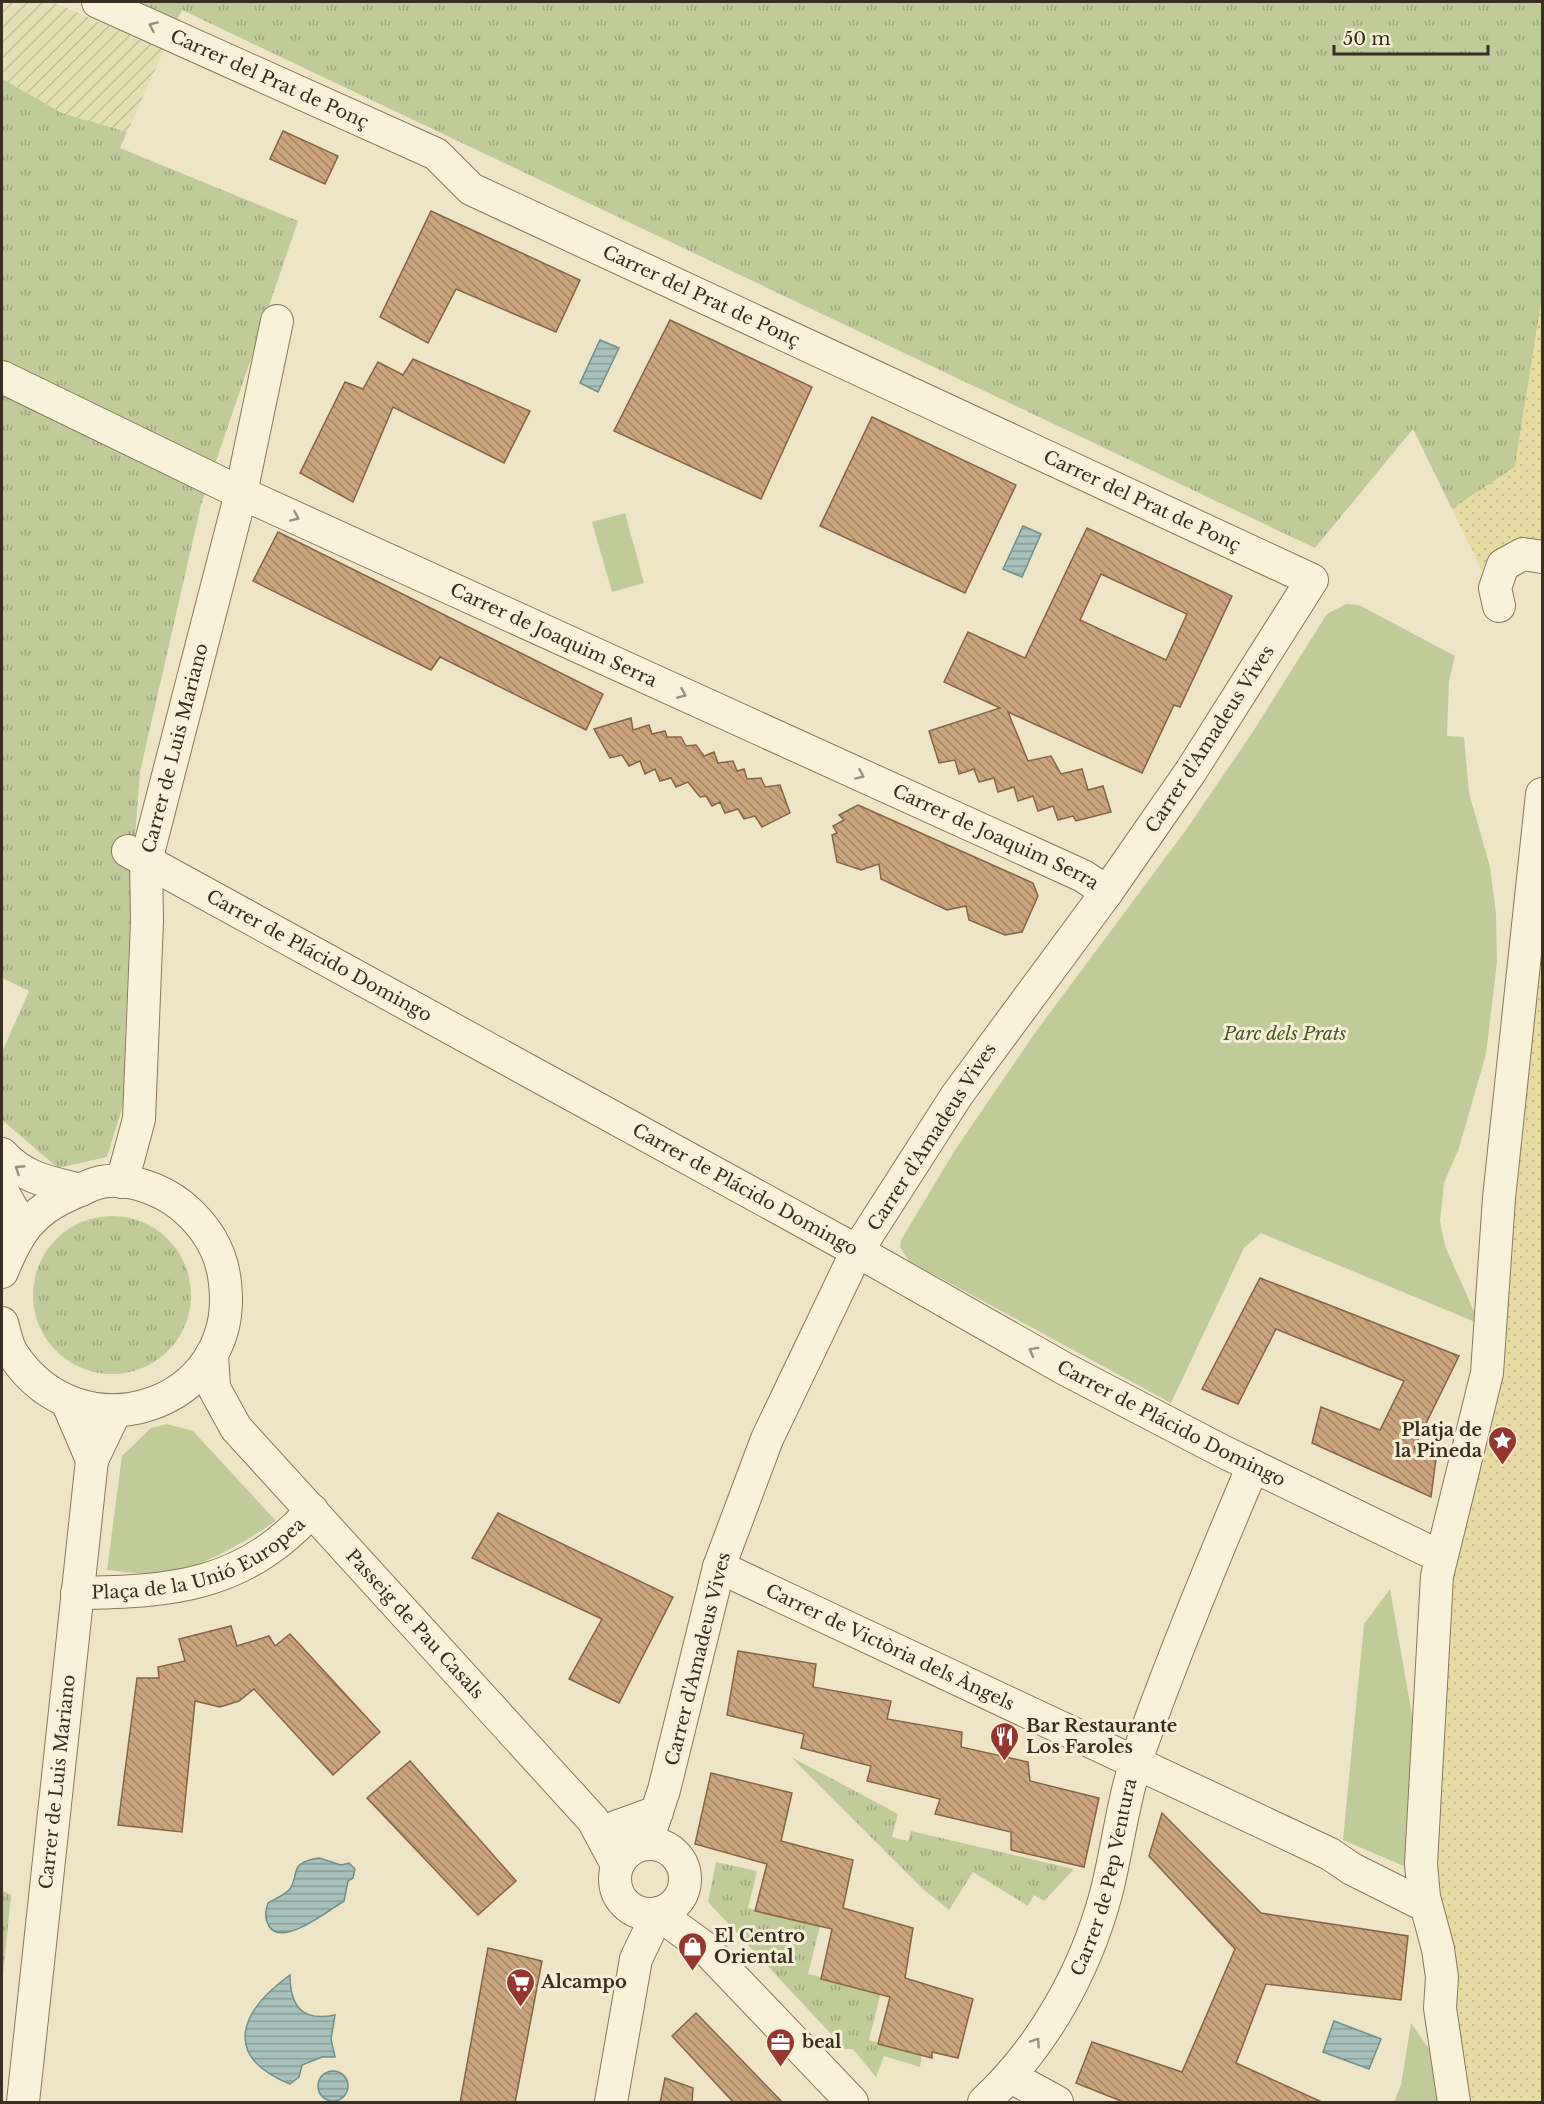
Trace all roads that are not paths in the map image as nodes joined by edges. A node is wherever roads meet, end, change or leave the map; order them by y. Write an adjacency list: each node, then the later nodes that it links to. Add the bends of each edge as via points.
1 (98, 2): 6 (street, Carrer del Prat de Ponç, one-way to 1, via 471,189 436,154)
2 (277, 321): 4 (street, Carrer de Luis Mariano)
3 (2, 377): 4 (street, Carrer de Joaquim Serra)
4 (241, 493): 9 (street, Carrer de Luis Mariano, via 173,767); 10 (street, Carrer de Joaquim Serra, one-way to 10, via 1083,876)
5 (1542, 557): 7 (street, via 1523,554 1503,565 1495,588)
6 (1312, 580): 10 (street, Carrer d'Amadeus Vives, via 1191,771)
7 (1498, 606)
8 (1542, 794): 27 (street, via 1499,1198 1487,1373)
9 (137, 856): 12 (street, Carrer de Luis Mariano, via 147,921 139,1119); 16 (street, Carrer de Plácido Domingo)
10 (1107, 892): 16 (street, Carrer d'Amadeus Vives, via 964,1085)
11 (2, 1154): 13 (street, one-way to 11, via 39,1180 15,1168)
12 (122, 1182): 13 (street, via 101,1182); 19 (street, via 161,1192 176,1201 213,1242 224,1273 226,1307)
13 (81, 1190): 15 (street, via 33,1217)
14 (2, 1191): 15 (street, via 13,1210)
15 (15, 1239): 17 (street)
16 (857, 1251): 25 (street, Carrer de Plácido Domingo, one-way to 16, via 1065,1369); 28 (street, Carrer d'Amadeus Vives, via 766,1439)
17 (2, 1272)
18 (2, 1323): 21 (street, via 11,1352 35,1382)
19 (212, 1354): 20 (street, via 194,1376); 23 (street, Passeig de Pau Casals, via 214,1388)
20 (167, 1397): 22 (street); 23 (street, Passeig de Pau Casals, via 205,1409)
21 (68, 1404): 22 (street); 24 (street, Carrer de Luis Mariano)
22 (115, 1412): 24 (street, Carrer de Luis Mariano)
23 (236, 1428): 26 (street, Passeig de Pau Casals)
24 (92, 1460): 29 (street, Carrer de Luis Mariano)
25 (1253, 1466): 27 (street, Carrer de Plácido Domingo); 30 (street, Carrer de Pep Ventura)
26 (312, 1510): 29 (street, Plaça de la Unió Europea, via 278,1543 243,1567 163,1590); 32 (street, Passeig de Pau Casals)
27 (1441, 1557): 36 (street, via 1421,1864)
28 (718, 1566): 30 (street, Carrer de Victòria dels Àngels); 31 (street, Carrer d'Amadeus Vives)
29 (77, 1593): 42 (street, Carrer de Luis Mariano)
30 (1136, 1762): 36 (street, Carrer de Victòria dels Àngels, via 1330,1854); 41 (street, Carrer de Pep Ventura, one-way to 30, via 1054,2015 1090,1943 1107,1892)
31 (661, 1801): 32 (street); 33 (street, Carrer d'Amadeus Vives)
32 (602, 1825): 33 (street, Passeig de Pau Casals); 34 (street, Passeig de Pau Casals)
33 (658, 1846): 34 (street, via 629,1850); 35 (street, via 684,1869)
34 (617, 1865): 37 (street, via 615,1888 620,1899)
35 (684, 1888): 37 (street, via 679,1898); 38 (street)
36 (1426, 1906): 40 (street, via 1438,1948 1442,1977 1440,2008)
37 (649, 1911): 38 (street); 39 (street)
38 (697, 1942): 39 (street, via 665,1936); 44 (street)
39 (639, 1951): 43 (street)
40 (1447, 2048): 47 (street); 48 (street)
41 (1011, 2077): 45 (street, Carrer de Pep Ventura); 46 (street)
42 (22, 2103)
43 (611, 2103)
44 (852, 2103)
45 (984, 2103)
46 (1057, 2103)
47 (1431, 2103)
48 (1454, 2103)

